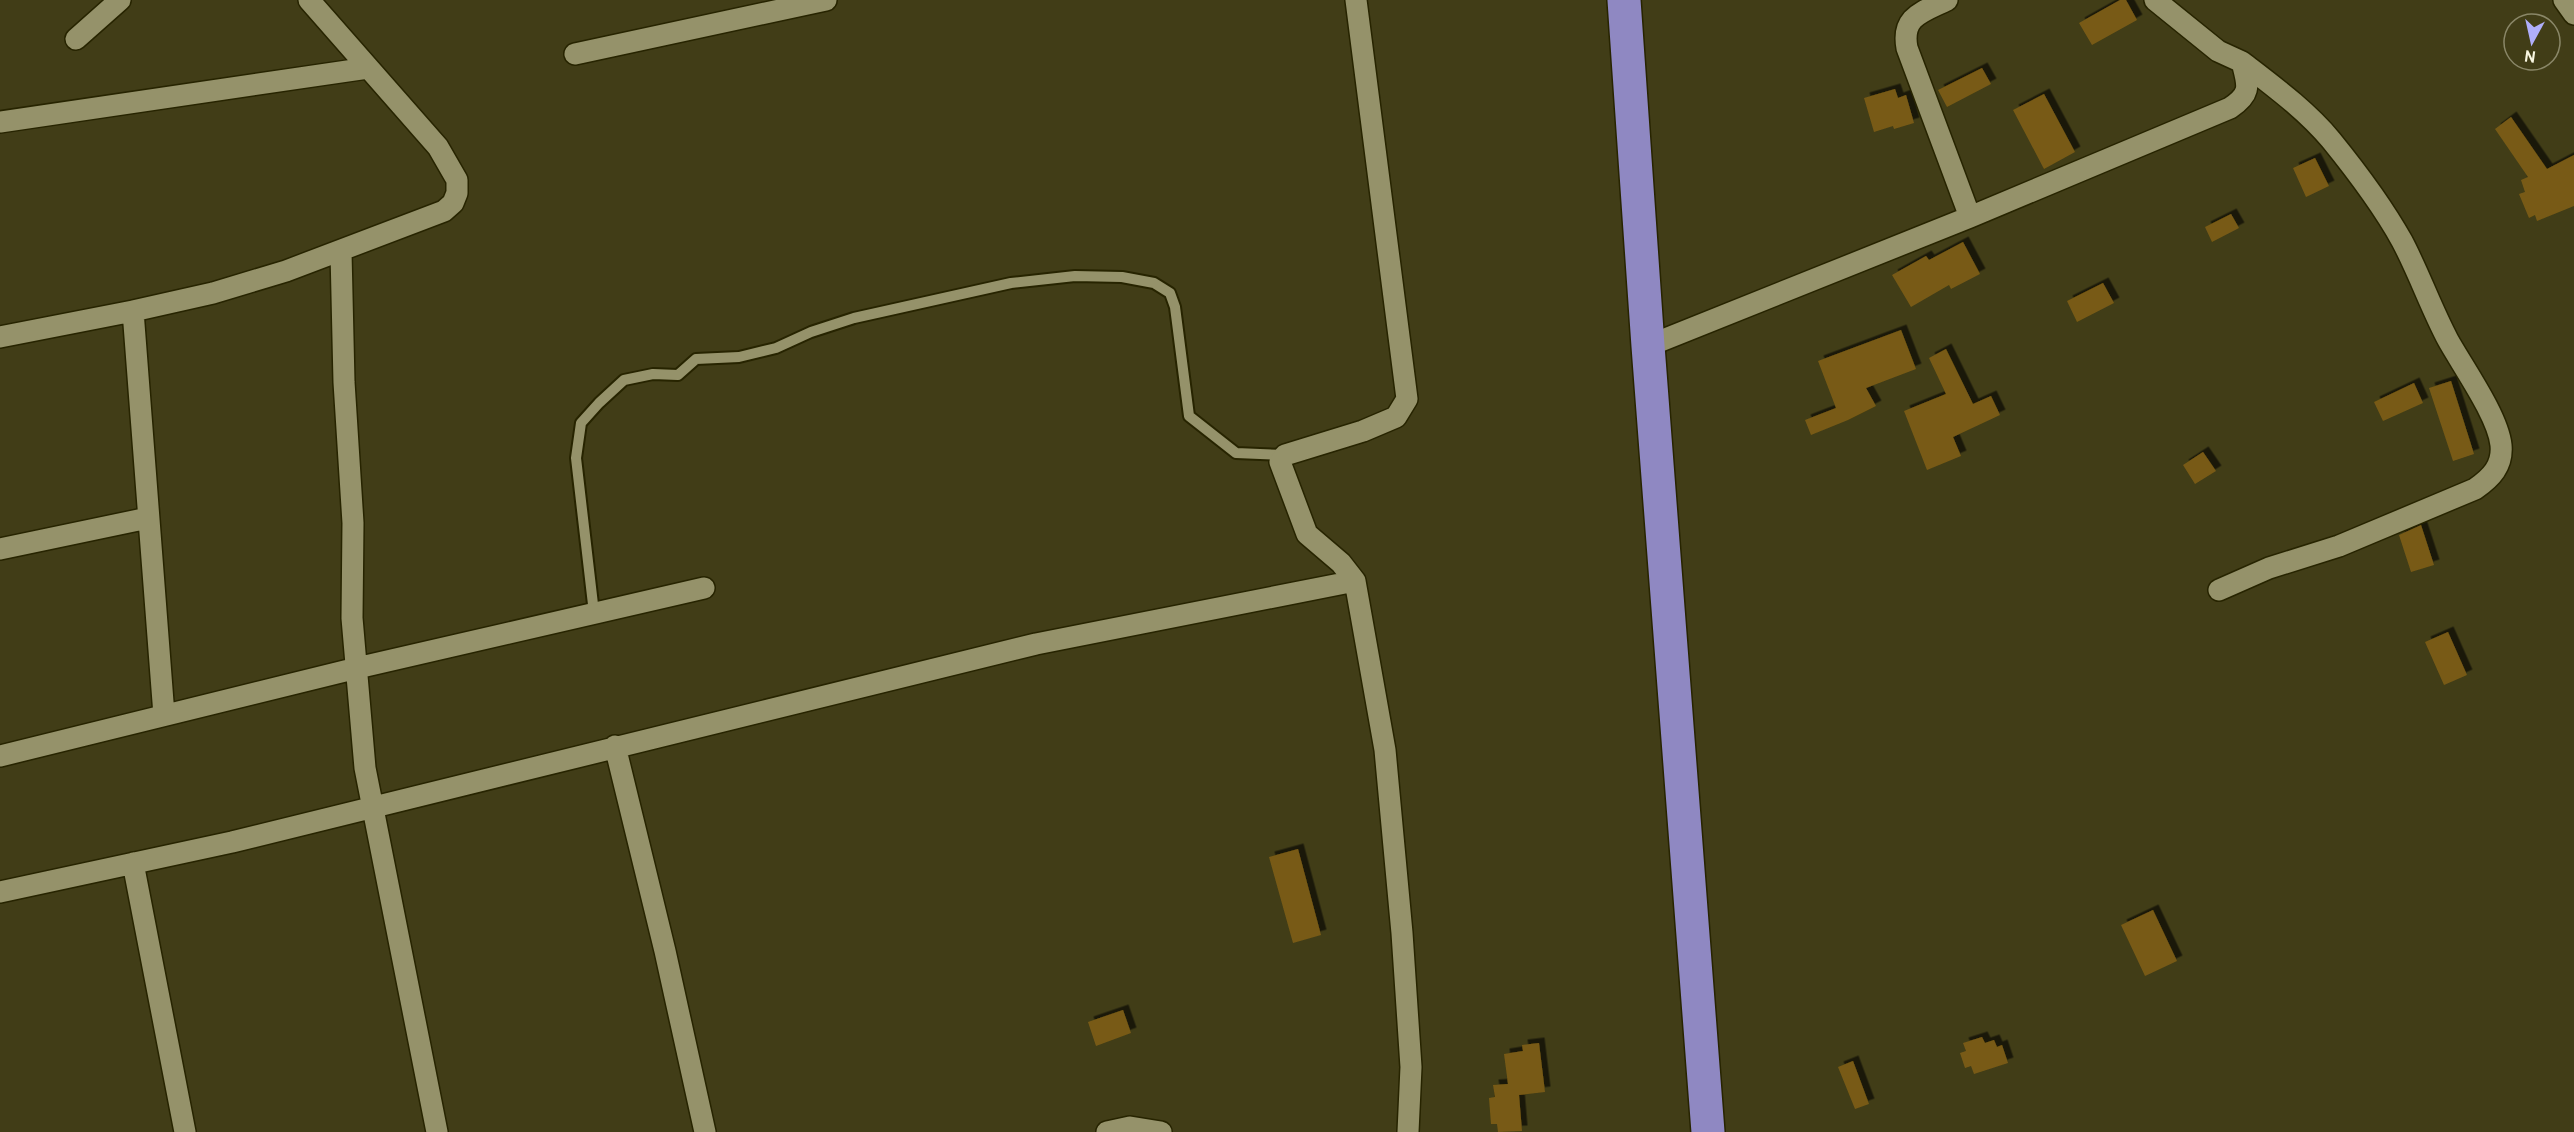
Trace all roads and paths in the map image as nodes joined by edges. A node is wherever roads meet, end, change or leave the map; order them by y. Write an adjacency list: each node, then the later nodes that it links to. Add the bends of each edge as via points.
1 (120, 0): 8 (street)
2 (309, 0): 11 (street)
3 (826, 0): 9 (street)
4 (1356, 0): 18 (street, via 1407,399 1396,417)
5 (1624, 0): 17 (main road)
6 (1947, 0): 13 (street, via 1920,13 1904,33)
7 (2155, 0): 10 (street, via 2218,51)
8 (76, 39)
9 (575, 54)
10 (2242, 62): 13 (street, via 2248,87 2242,100 2230,108); 23 (street, via 2294,102 2330,138 2370,190 2402,241 2447,337 2498,429 2501,447 2491,478 2475,489 2339,546 2269,568)
11 (368, 68): 12 (street); 14 (street, via 438,147 457,180 457,193 444,211)
12 (0, 122)
13 (1970, 217): 17 (street)
14 (341, 252): 15 (street, via 213,293); 25 (street, via 353,524 352,618)
15 (133, 311): 16 (street); 19 (street)
16 (0, 337)
17 (1648, 346): 38 (main road)
18 (1285, 455): 21 (street, via 1280,464 1307,534 1341,563); 24 (lane, via 1236,453 1189,416 1175,308 1170,293 1154,283 1122,277 1075,276 1011,283 854,318 776,348 739,357 696,359 678,375 653,374 624,380 581,423 576,458)
19 (148, 518): 20 (street); 26 (street)
20 (0, 549)
21 (1355, 581): 27 (street, via 1036,644); 37 (street, via 1385,750 1411,1067)
22 (704, 588): 24 (street)
23 (2218, 590)
24 (594, 613): 25 (street)
25 (357, 668): 26 (street); 29 (street, via 365,768)
26 (164, 715): 28 (street)
27 (615, 746): 29 (street); 34 (street)
28 (0, 756)
29 (373, 807): 30 (street); 33 (street)
30 (133, 863): 31 (street); 32 (street)
31 (0, 892)
32 (185, 1132)
33 (437, 1132)
34 (705, 1132)
35 (1107, 1132): 36 (street, via 1130,1127)
36 (1161, 1132)
37 (1408, 1132)
38 (1708, 1132)

